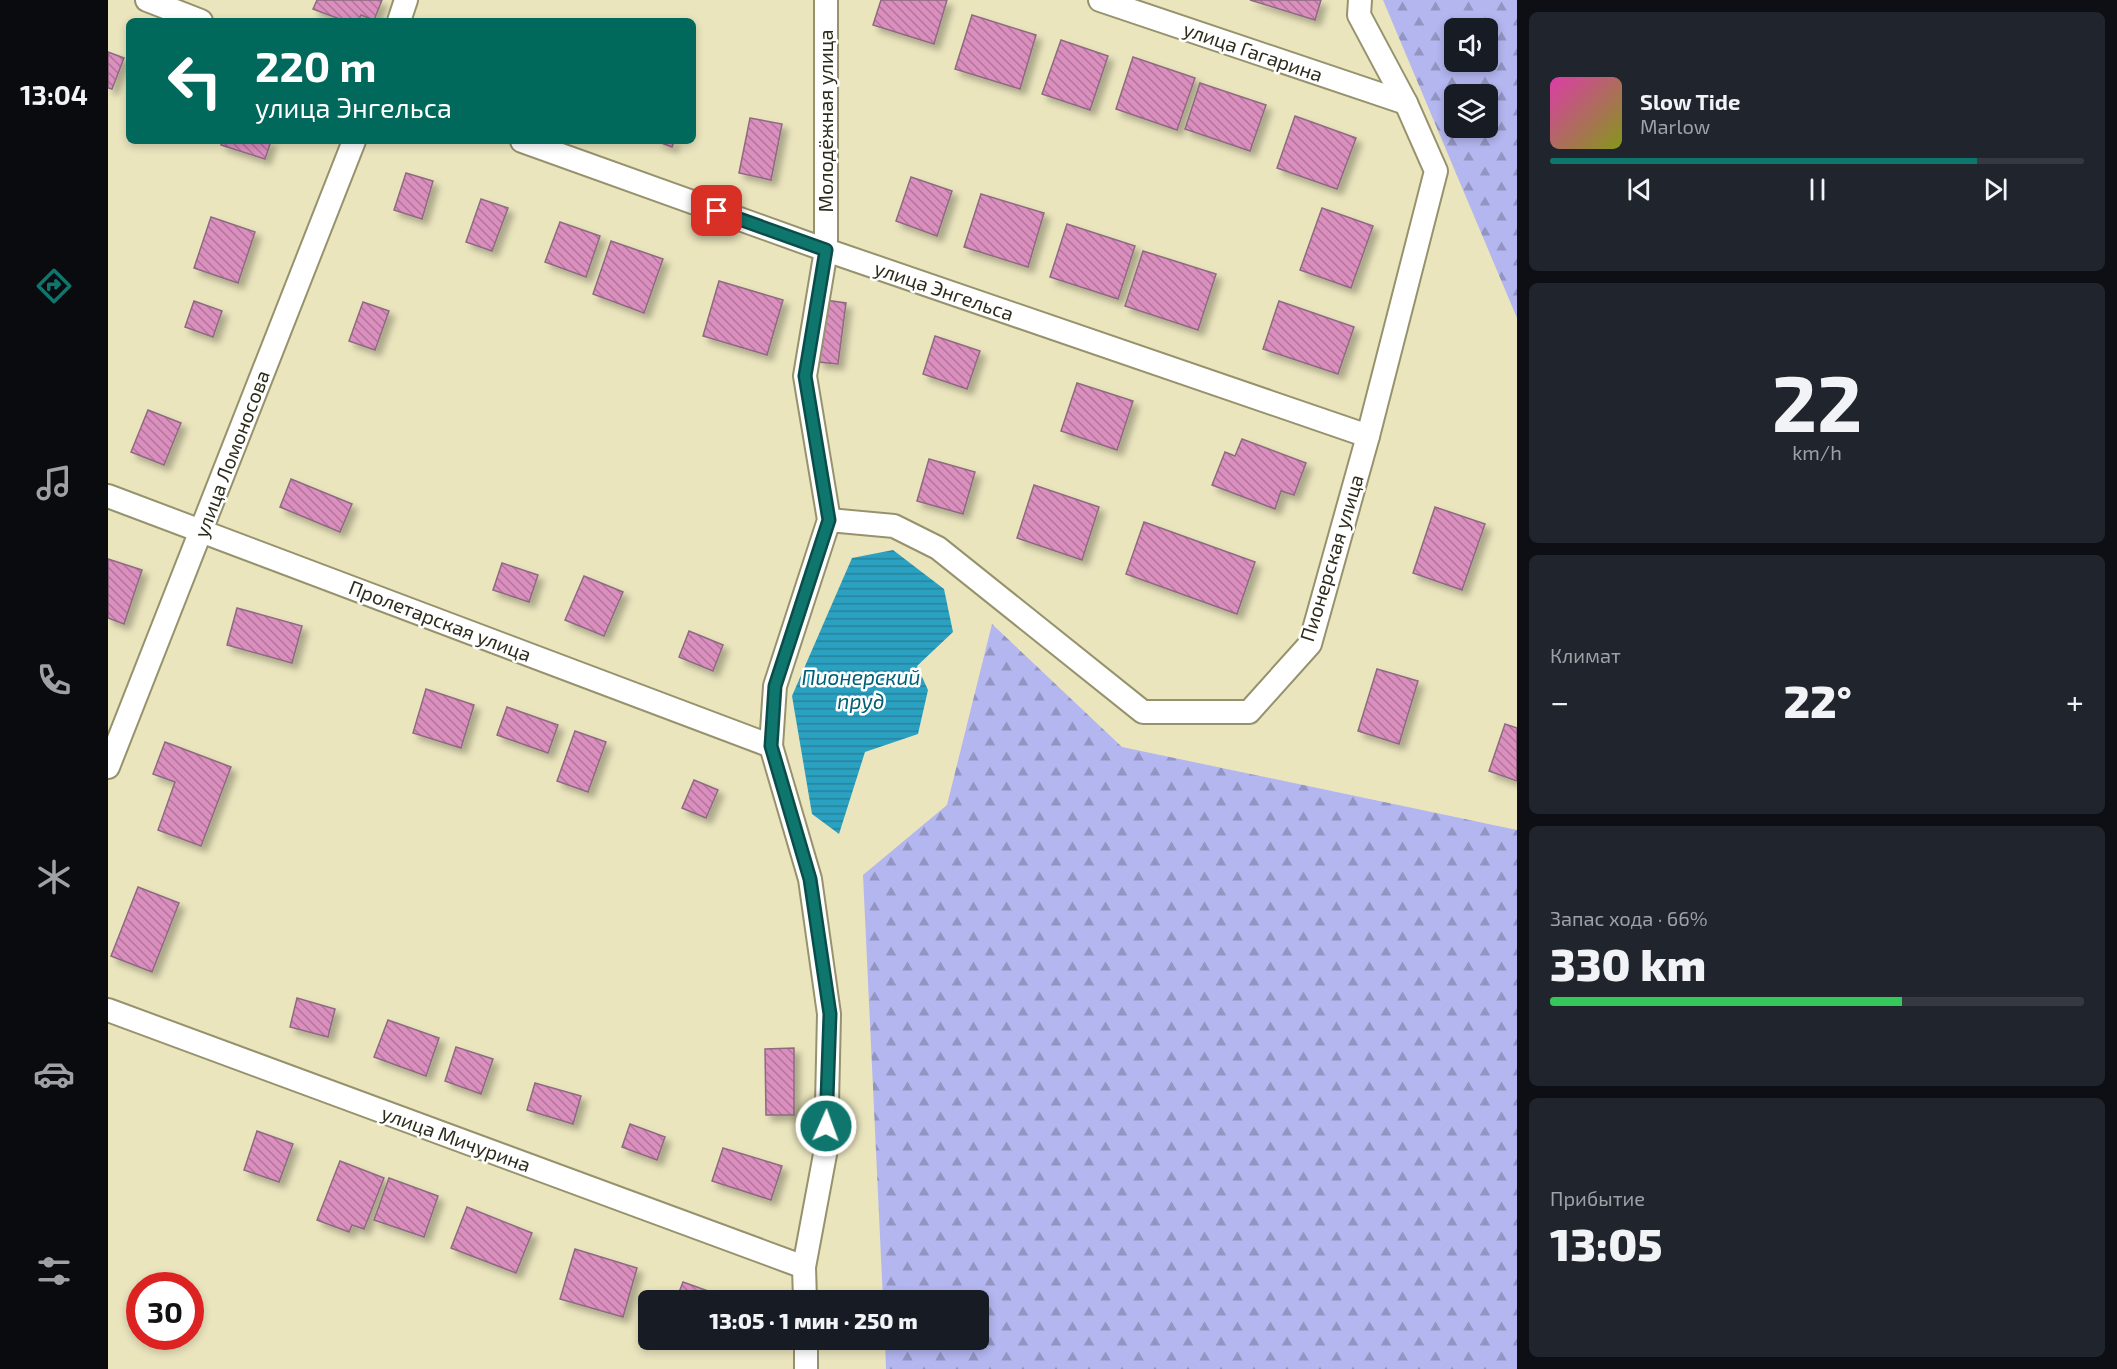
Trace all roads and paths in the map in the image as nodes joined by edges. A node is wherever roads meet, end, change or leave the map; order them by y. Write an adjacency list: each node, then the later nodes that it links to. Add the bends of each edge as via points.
1 (147, 0): 6 (street)
2 (406, 0): 7 (street)
3 (826, 0): 11 (street, Молодёжная улица)
4 (1100, 0): 8 (street, улица Гагарина)
5 (1360, 0): 8 (street, Пионерская улица, via 1359,15)
6 (193, 18)
7 (400, 18)
8 (1406, 103): 12 (street, Пионерская улица, via 1436,171)
9 (353, 144): 15 (street, улица Ломоносова)
10 (530, 144): 11 (street, улица Энгельса)
11 (826, 250): 12 (street, улица Энгельса); 14 (street, Молодёжная улица, via 805,376)
12 (1368, 436): 14 (street, Пионерская улица, via 1311,644 1249,712 1143,712 938,548 894,526)
13 (108, 496): 15 (street, Пролетарская улица)
14 (829, 520): 16 (street, Молодёжная улица, via 775,686)
15 (202, 531): 16 (street, Пролетарская улица); 17 (street, улица Ломоносова)
16 (771, 746): 19 (street, Молодёжная улица, via 810,879 830,1014 826,1149)
17 (108, 767)
18 (108, 1010): 19 (street, улица Мичурина)
19 (804, 1267): 20 (street, Молодёжная улица)
20 (805, 1290)
21 (806, 1350): 22 (street)
22 (806, 1369)

